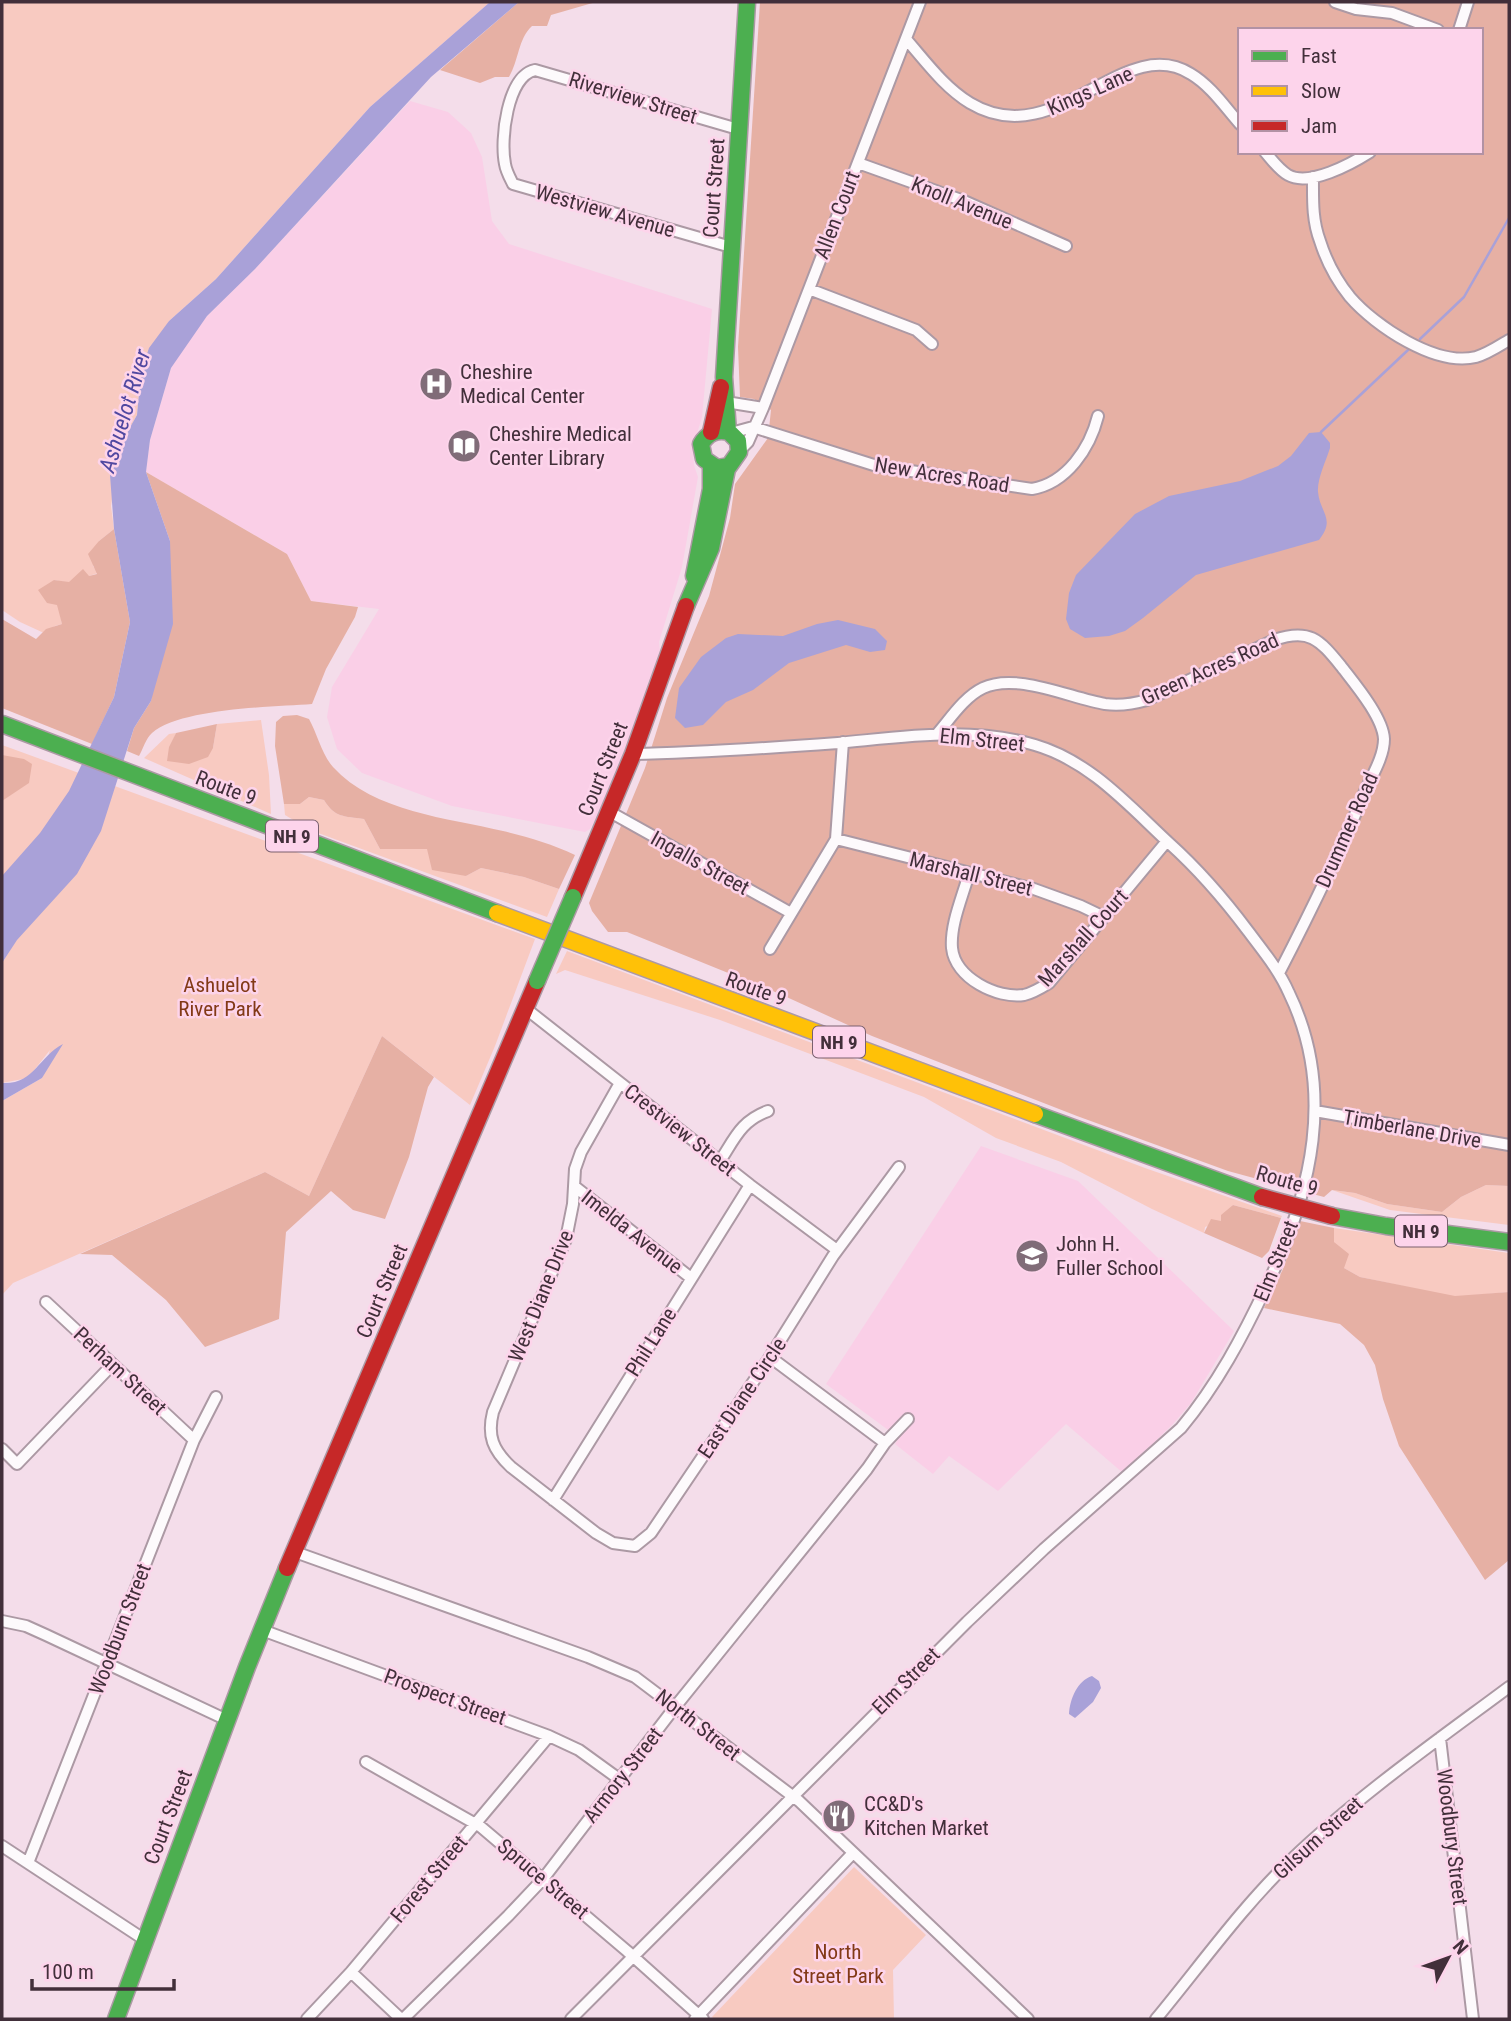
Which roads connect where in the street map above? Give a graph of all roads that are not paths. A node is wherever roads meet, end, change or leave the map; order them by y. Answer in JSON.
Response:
{"nodes":[{"id":1,"x":747,"y":2,"type":"edge"},
{"id":2,"x":920,"y":2,"type":"edge"},
{"id":3,"x":1335,"y":2,"type":"edge"},
{"id":4,"x":1468,"y":2,"type":"edge"},
{"id":5,"x":1433,"y":28,"type":"edge"},
{"id":6,"x":1460,"y":28,"type":"edge"},
{"id":7,"x":906,"y":39,"type":"junction"},
{"id":8,"x":527,"y":72,"type":"joint"},
{"id":9,"x":1238,"y":122,"type":"edge"},
{"id":10,"x":738,"y":129,"type":"junction"},
{"id":11,"x":1267,"y":154,"type":"edge"},
{"id":12,"x":1366,"y":154,"type":"edge"},
{"id":13,"x":858,"y":163,"type":"junction"},
{"id":14,"x":1313,"y":177,"type":"junction"},
{"id":15,"x":1066,"y":246,"type":"dead end"},
{"id":16,"x":731,"y":247,"type":"junction"},
{"id":17,"x":808,"y":289,"type":"junction"},
{"id":18,"x":1509,"y":340,"type":"edge"},
{"id":19,"x":932,"y":344,"type":"dead end"},
{"id":20,"x":724,"y":377,"type":"junction"},
{"id":21,"x":726,"y":402,"type":"junction"},
{"id":22,"x":763,"y":408,"type":"junction"},
{"id":23,"x":1098,"y":416,"type":"dead end"},
{"id":24,"x":753,"y":427,"type":"junction"},
{"id":25,"x":710,"y":432,"type":"junction"},
{"id":26,"x":730,"y":433,"type":"junction"},
{"id":27,"x":739,"y":451,"type":"junction"},
{"id":28,"x":711,"y":466,"type":"junction"},
{"id":29,"x":729,"y":466,"type":"junction"},
{"id":30,"x":695,"y":582,"type":"junction"},
{"id":31,"x":1356,"y":686,"type":"joint"},
{"id":32,"x":2,"y":724,"type":"edge"},
{"id":33,"x":2,"y":732,"type":"edge"},
{"id":34,"x":937,"y":734,"type":"junction"},
{"id":35,"x":843,"y":742,"type":"junction"},
{"id":36,"x":51,"y":744,"type":"junction"},
{"id":37,"x":633,"y":754,"type":"junction"},
{"id":38,"x":610,"y":812,"type":"junction"},
{"id":39,"x":836,"y":839,"type":"junction"},
{"id":40,"x":1167,"y":841,"type":"junction"},
{"id":41,"x":969,"y":873,"type":"junction"},
{"id":42,"x":791,"y":913,"type":"junction"},
{"id":43,"x":1104,"y":917,"type":"junction"},
{"id":44,"x":771,"y":949,"type":"dead end"},
{"id":45,"x":1279,"y":973,"type":"junction"},
{"id":46,"x":525,"y":1008,"type":"junction"},
{"id":47,"x":620,"y":1083,"type":"junction"},
{"id":48,"x":768,"y":1111,"type":"dead end"},
{"id":49,"x":1315,"y":1111,"type":"junction"},
{"id":50,"x":1509,"y":1145,"type":"edge"},
{"id":51,"x":720,"y":1161,"type":"junction"},
{"id":52,"x":899,"y":1167,"type":"dead end"},
{"id":53,"x":750,"y":1185,"type":"junction"},
{"id":54,"x":574,"y":1186,"type":"junction"},
{"id":55,"x":1509,"y":1242,"type":"edge"},
{"id":56,"x":837,"y":1250,"type":"junction"},
{"id":57,"x":691,"y":1278,"type":"junction"},
{"id":58,"x":46,"y":1302,"type":"dead end"},
{"id":59,"x":770,"y":1357,"type":"junction"},
{"id":60,"x":111,"y":1365,"type":"junction"},
{"id":61,"x":216,"y":1397,"type":"dead end"},
{"id":62,"x":908,"y":1419,"type":"dead end"},
{"id":63,"x":194,"y":1440,"type":"junction"},
{"id":64,"x":885,"y":1443,"type":"junction"},
{"id":65,"x":2,"y":1449,"type":"edge"},
{"id":66,"x":553,"y":1500,"type":"junction"},
{"id":67,"x":295,"y":1552,"type":"junction"},
{"id":68,"x":2,"y":1621,"type":"edge"},
{"id":69,"x":262,"y":1630,"type":"junction"},
{"id":70,"x":108,"y":1664,"type":"junction"},
{"id":71,"x":1509,"y":1687,"type":"edge"},
{"id":72,"x":675,"y":1707,"type":"junction"},
{"id":73,"x":227,"y":1720,"type":"junction"},
{"id":74,"x":549,"y":1736,"type":"junction"},
{"id":75,"x":1440,"y":1738,"type":"junction"},
{"id":76,"x":366,"y":1762,"type":"dead end"},
{"id":77,"x":619,"y":1779,"type":"junction"},
{"id":78,"x":791,"y":1797,"type":"junction"},
{"id":79,"x":476,"y":1824,"type":"junction"},
{"id":80,"x":2,"y":1846,"type":"edge"},
{"id":81,"x":853,"y":1853,"type":"junction"},
{"id":82,"x":29,"y":1863,"type":"junction"},
{"id":83,"x":543,"y":1879,"type":"junction"},
{"id":84,"x":145,"y":1940,"type":"junction"},
{"id":85,"x":633,"y":1956,"type":"junction"},
{"id":86,"x":351,"y":1972,"type":"junction"},
{"id":87,"x":699,"y":2018,"type":"edge"},
{"id":88,"x":116,"y":2019,"type":"edge"},
{"id":89,"x":307,"y":2019,"type":"edge"},
{"id":90,"x":402,"y":2019,"type":"edge"},
{"id":91,"x":570,"y":2019,"type":"edge"},
{"id":92,"x":1028,"y":2019,"type":"edge"},
{"id":93,"x":1156,"y":2019,"type":"edge"},
{"id":94,"x":1473,"y":2019,"type":"edge"}],
"edges":[{"from":1,"to":10,"type":"main road","name":"Court Street"},
{"from":2,"to":7,"type":"street","name":"Allen Court"},
{"from":3,"to":5,"type":"street"},
{"from":4,"to":6,"type":"street"},
{"from":7,"to":9,"type":"street","name":"Kings Lane"},
{"from":7,"to":13,"type":"street","name":"Allen Court"},
{"from":8,"to":10,"type":"street","name":"Riverview Street"},
{"from":8,"to":16,"type":"street","name":"Westview Avenue"},
{"from":10,"to":16,"type":"main road","name":"Court Street"},
{"from":11,"to":14,"type":"street"},
{"from":12,"to":14,"type":"street"},
{"from":13,"to":15,"type":"street","name":"Knoll Avenue"},
{"from":13,"to":17,"type":"street","name":"Allen Court"},
{"from":14,"to":18,"type":"street"},
{"from":16,"to":20,"type":"main road","name":"Court Street"},
{"from":17,"to":19,"type":"street"},
{"from":17,"to":22,"type":"street","name":"Allen Court"},
{"from":20,"to":21,"type":"main road","name":"Court Street"},
{"from":20,"to":25,"type":"main road","name":"Court Street"},
{"from":21,"to":22,"type":"street"},
{"from":21,"to":26,"type":"main road","name":"Court Street"},
{"from":22,"to":24,"type":"street","name":"Allen Court"},
{"from":23,"to":24,"type":"street","name":"New Acres Road"},
{"from":24,"to":26,"type":"street"},
{"from":24,"to":27,"type":"street","name":"Allen Court"},
{"from":25,"to":26,"type":"main road"},
{"from":25,"to":28,"type":"main road","name":"Court Street"},
{"from":26,"to":27,"type":"main road","name":"Court Street"},
{"from":27,"to":29,"type":"main road","name":"Court Street"},
{"from":28,"to":29,"type":"main road"},
{"from":28,"to":30,"type":"main road","name":"Court Street"},
{"from":29,"to":30,"type":"main road","name":"Court Street"},
{"from":30,"to":37,"type":"main road","name":"Court Street"},
{"from":31,"to":34,"type":"street","name":"Green Acres Road"},
{"from":31,"to":45,"type":"street","name":"Drummer Road"},
{"from":32,"to":36,"type":"main road","name":"Route 9","number":"NH 9"},
{"from":33,"to":36,"type":"main road","number":"NH 9"},
{"from":34,"to":35,"type":"street","name":"Elm Street"},
{"from":34,"to":40,"type":"street","name":"Elm Street"},
{"from":35,"to":37,"type":"street","name":"Elm Street"},
{"from":35,"to":39,"type":"street"},
{"from":36,"to":55,"type":"main road","name":"Route 9","number":"NH 9","bridge":true},
{"from":37,"to":38,"type":"main road","name":"Court Street"},
{"from":38,"to":42,"type":"street","name":"Ingalls Street"},
{"from":38,"to":46,"type":"main road","name":"Court Street","bridge":true},
{"from":39,"to":41,"type":"street","name":"Marshall Street"},
{"from":39,"to":42,"type":"street"},
{"from":40,"to":43,"type":"street","name":"Marshall Court"},
{"from":40,"to":45,"type":"street","name":"Elm Street"},
{"from":41,"to":43,"type":"street","name":"Marshall Street"},
{"from":41,"to":43,"type":"street","name":"Marshall Court"},
{"from":42,"to":44,"type":"street"},
{"from":45,"to":49,"type":"street","name":"Elm Street"},
{"from":46,"to":47,"type":"street","name":"Crestview Street"},
{"from":46,"to":67,"type":"main road","name":"Court Street"},
{"from":47,"to":51,"type":"street","name":"Crestview Street"},
{"from":47,"to":54,"type":"street","name":"West Diane Drive"},
{"from":48,"to":51,"type":"street"},
{"from":49,"to":50,"type":"street","name":"Timberlane Drive"},
{"from":49,"to":78,"type":"street","name":"Elm Street"},
{"from":51,"to":53,"type":"street","name":"Crestview Street"},
{"from":52,"to":56,"type":"street","name":"East Diane Circle"},
{"from":53,"to":56,"type":"street","name":"Crestview Street"},
{"from":53,"to":57,"type":"street","name":"Phil Lane"},
{"from":54,"to":57,"type":"street","name":"Imelda Avenue"},
{"from":54,"to":66,"type":"street","name":"West Diane Drive"},
{"from":56,"to":59,"type":"street","name":"East Diane Circle"},
{"from":57,"to":66,"type":"street","name":"Phil Lane"},
{"from":58,"to":60,"type":"street","name":"Perham Street"},
{"from":59,"to":64,"type":"street"},
{"from":59,"to":66,"type":"street","name":"East Diane Circle"},
{"from":60,"to":63,"type":"street","name":"Perham Street"},
{"from":60,"to":65,"type":"street"},
{"from":61,"to":63,"type":"street","name":"Woodburn Street"},
{"from":62,"to":64,"type":"street","name":"Armory Street"},
{"from":63,"to":70,"type":"street","name":"Woodburn Street"},
{"from":64,"to":72,"type":"street","name":"Armory Street"},
{"from":67,"to":69,"type":"main road","name":"Court Street"},
{"from":67,"to":72,"type":"street","name":"North Street"},
{"from":68,"to":70,"type":"street"},
{"from":69,"to":73,"type":"main road","name":"Court Street"},
{"from":69,"to":74,"type":"street","name":"Prospect Street"},
{"from":70,"to":73,"type":"street"},
{"from":70,"to":82,"type":"street","name":"Woodburn Street"},
{"from":71,"to":75,"type":"street","name":"Gilsum Street"},
{"from":72,"to":77,"type":"street","name":"Armory Street"},
{"from":72,"to":78,"type":"street","name":"North Street"},
{"from":73,"to":84,"type":"main road","name":"Court Street"},
{"from":74,"to":77,"type":"street","name":"Prospect Street"},
{"from":74,"to":79,"type":"street","name":"Forest Street"},
{"from":75,"to":93,"type":"street","name":"Gilsum Street"},
{"from":75,"to":94,"type":"street","name":"Woodbury Street"},
{"from":76,"to":79,"type":"street","name":"Spruce Street"},
{"from":77,"to":83,"type":"street","name":"Armory Street"},
{"from":78,"to":81,"type":"street","name":"North Street"},
{"from":78,"to":85,"type":"street","name":"Elm Street"},
{"from":79,"to":83,"type":"street","name":"Spruce Street"},
{"from":79,"to":86,"type":"street","name":"Forest Street"},
{"from":80,"to":82,"type":"street"},
{"from":81,"to":87,"type":"street"},
{"from":81,"to":92,"type":"street","name":"North Street"},
{"from":82,"to":84,"type":"street"},
{"from":83,"to":85,"type":"street","name":"Spruce Street"},
{"from":83,"to":90,"type":"street","name":"Armory Street"},
{"from":84,"to":88,"type":"main road","name":"Court Street"},
{"from":85,"to":87,"type":"street","name":"Spruce Street"},
{"from":85,"to":91,"type":"street","name":"Elm Street"},
{"from":86,"to":89,"type":"street","name":"Forest Street"},
{"from":86,"to":90,"type":"street"}]}
